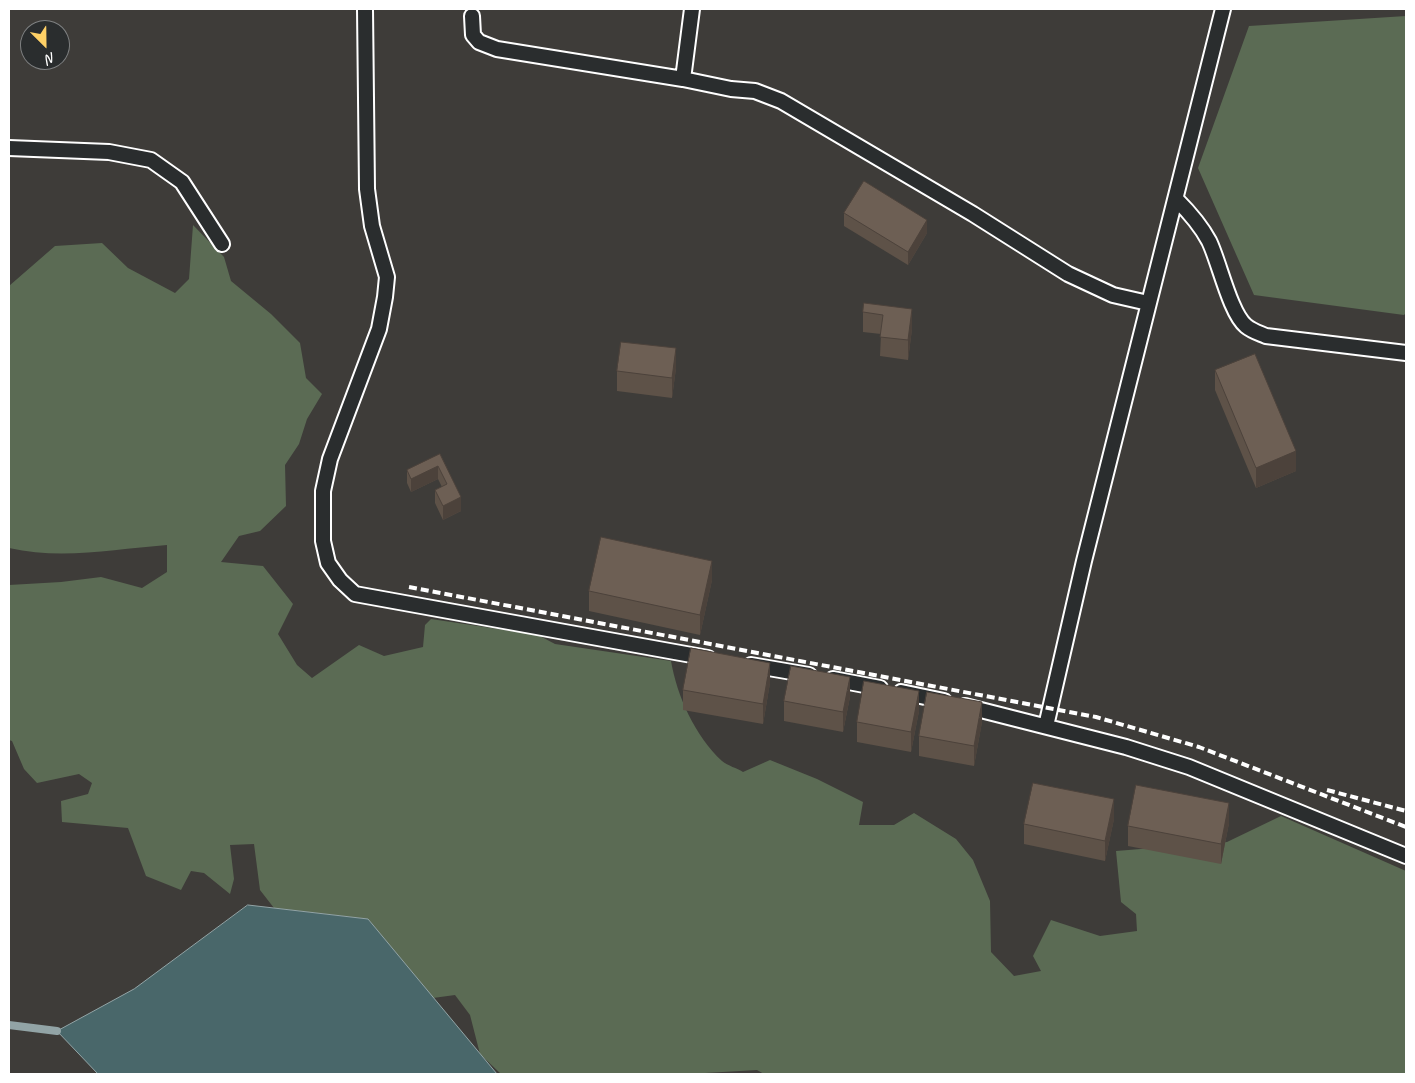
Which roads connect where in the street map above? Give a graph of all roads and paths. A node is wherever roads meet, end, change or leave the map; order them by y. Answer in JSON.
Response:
{"nodes":[{"id":1,"x":365,"y":9,"type":"edge"},
{"id":2,"x":692,"y":9,"type":"edge"},
{"id":3,"x":1223,"y":9,"type":"edge"},
{"id":4,"x":472,"y":16,"type":"dead end"},
{"id":5,"x":683,"y":79,"type":"junction"},
{"id":6,"x":9,"y":148,"type":"edge"},
{"id":7,"x":1176,"y":199,"type":"junction"},
{"id":8,"x":222,"y":244,"type":"dead end"},
{"id":9,"x":1148,"y":303,"type":"junction"},
{"id":10,"x":1406,"y":354,"type":"edge"},
{"id":11,"x":717,"y":660,"type":"edge"},
{"id":12,"x":736,"y":663,"type":"edge"},
{"id":13,"x":1046,"y":726,"type":"junction"},
{"id":14,"x":1406,"y":856,"type":"edge"}],
"edges":[{"from":1,"to":11,"type":"lane"},
{"from":2,"to":5,"type":"lane"},
{"from":3,"to":7,"type":"lane"},
{"from":4,"to":5,"type":"lane"},
{"from":5,"to":9,"type":"lane"},
{"from":6,"to":8,"type":"lane"},
{"from":7,"to":9,"type":"lane"},
{"from":7,"to":10,"type":"lane"},
{"from":9,"to":13,"type":"lane"},
{"from":12,"to":13,"type":"lane"},
{"from":13,"to":14,"type":"lane"}]}
